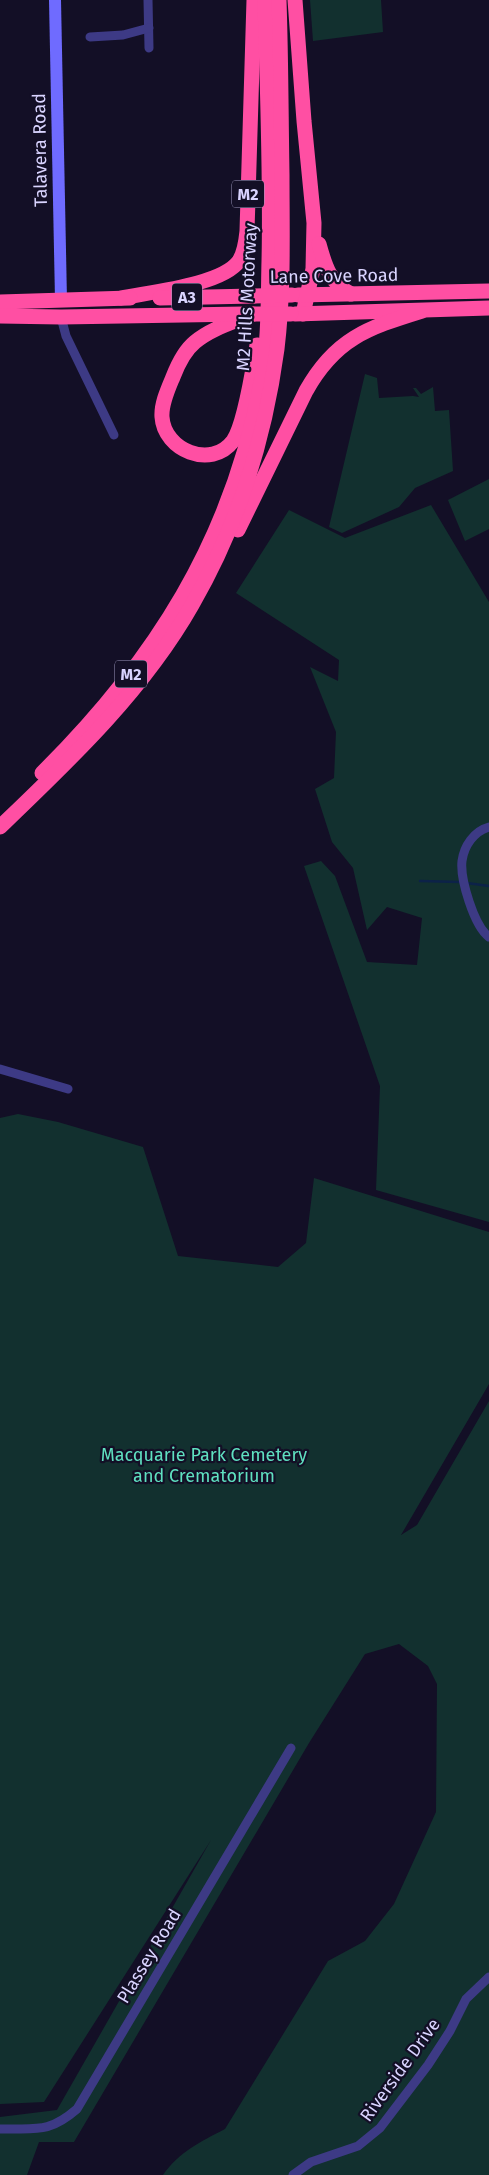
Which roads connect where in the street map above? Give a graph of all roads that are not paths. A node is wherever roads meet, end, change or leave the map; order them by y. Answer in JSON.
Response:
{"nodes":[{"id":1,"x":54,"y":0,"type":"edge"},
{"id":2,"x":148,"y":0,"type":"edge"},
{"id":3,"x":254,"y":0,"type":"edge"},
{"id":4,"x":265,"y":0,"type":"edge"},
{"id":5,"x":279,"y":0,"type":"edge"},
{"id":6,"x":295,"y":0,"type":"edge"},
{"id":7,"x":149,"y":28,"type":"junction"},
{"id":8,"x":90,"y":37,"type":"dead end"},
{"id":9,"x":149,"y":48,"type":"dead end"},
{"id":10,"x":314,"y":223,"type":"junction"},
{"id":11,"x":489,"y":291,"type":"edge"},
{"id":12,"x":351,"y":294,"type":"junction"},
{"id":13,"x":261,"y":295,"type":"junction"},
{"id":14,"x":300,"y":295,"type":"junction"},
{"id":15,"x":121,"y":298,"type":"junction"},
{"id":16,"x":60,"y":300,"type":"junction"},
{"id":17,"x":0,"y":302,"type":"edge"},
{"id":18,"x":489,"y":308,"type":"edge"},
{"id":19,"x":422,"y":311,"type":"junction"},
{"id":20,"x":253,"y":314,"type":"junction"},
{"id":21,"x":297,"y":314,"type":"junction"},
{"id":22,"x":0,"y":316,"type":"edge"},
{"id":23,"x":61,"y":317,"type":"junction"},
{"id":24,"x":114,"y":435,"type":"dead end"},
{"id":25,"x":191,"y":606,"type":"junction"},
{"id":26,"x":0,"y":813,"type":"edge"},
{"id":27,"x":0,"y":827,"type":"edge"},
{"id":28,"x":489,"y":827,"type":"edge"},
{"id":29,"x":489,"y":937,"type":"edge"},
{"id":30,"x":0,"y":1069,"type":"edge"},
{"id":31,"x":68,"y":1089,"type":"dead end"},
{"id":32,"x":291,"y":1748,"type":"dead end"},
{"id":33,"x":489,"y":1977,"type":"edge"},
{"id":34,"x":0,"y":2129,"type":"edge"},
{"id":35,"x":293,"y":2175,"type":"edge"}],
"edges":[{"from":1,"to":16,"type":"main road","name":"Talavera Road"},
{"from":2,"to":7,"type":"street"},
{"from":3,"to":15,"type":"highway","number":"M2"},
{"from":4,"to":13,"type":"highway","name":"M2 Hills Motorway","number":"M2"},
{"from":5,"to":25,"type":"highway","name":"M2 Hills Motorway","number":"M2"},
{"from":6,"to":10,"type":"highway"},
{"from":7,"to":8,"type":"street"},
{"from":7,"to":9,"type":"street"},
{"from":10,"to":12,"type":"highway"},
{"from":10,"to":14,"type":"highway"},
{"from":11,"to":12,"type":"highway","name":"Lane Cove Road","number":"A3"},
{"from":12,"to":14,"type":"highway","name":"Lane Cove Road","number":"A3"},
{"from":13,"to":14,"type":"highway","name":"Lane Cove Road","number":"A3","bridge":true},
{"from":13,"to":15,"type":"highway","name":"Lane Cove Road","number":"A3"},
{"from":13,"to":20,"type":"highway","number":"M2"},
{"from":13,"to":26,"type":"highway","name":"M2 Hills Motorway","number":"M2"},
{"from":14,"to":21,"type":"highway"},
{"from":15,"to":16,"type":"highway","name":"Lane Cove Road","number":"A3"},
{"from":16,"to":17,"type":"highway","name":"Lane Cove Road","number":"A3"},
{"from":16,"to":23,"type":"highway"},
{"from":18,"to":19,"type":"highway","name":"Lane Cove Road","number":"A3"},
{"from":19,"to":21,"type":"highway","name":"Lane Cove Road","number":"A3"},
{"from":19,"to":25,"type":"highway","number":"M2"},
{"from":20,"to":21,"type":"highway","name":"Lane Cove Road","number":"A3","bridge":true},
{"from":20,"to":23,"type":"highway","name":"Lane Cove Road","number":"A3"},
{"from":22,"to":23,"type":"highway","name":"Lane Cove Road","number":"A3"},
{"from":23,"to":24,"type":"street"},
{"from":25,"to":27,"type":"highway","name":"M2 Hills Motorway","number":"M2"},
{"from":28,"to":29,"type":"street"},
{"from":30,"to":31,"type":"street"},
{"from":32,"to":34,"type":"street","name":"Plassey Road"},
{"from":33,"to":35,"type":"street","name":"Riverside Drive"}]}
